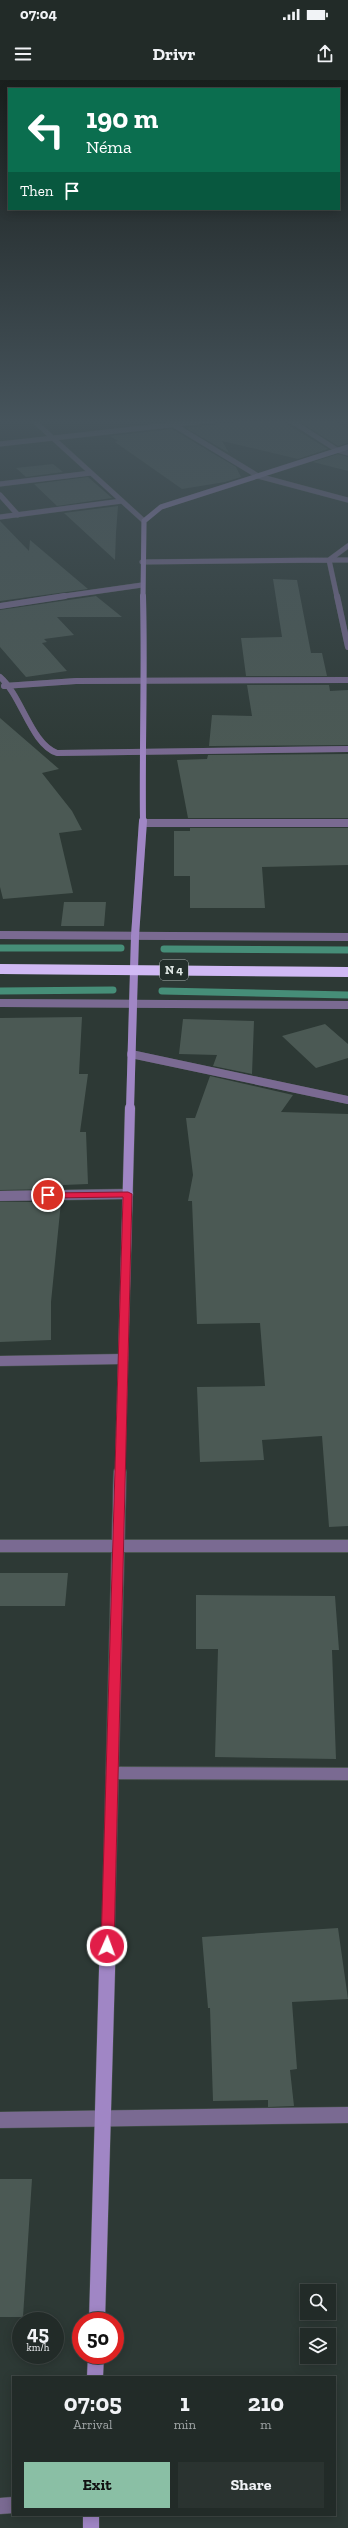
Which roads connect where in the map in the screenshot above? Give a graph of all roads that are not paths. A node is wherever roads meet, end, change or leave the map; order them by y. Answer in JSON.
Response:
{"nodes":[{"id":1,"x":143,"y":534,"type":"edge"},
{"id":2,"x":348,"y":546,"type":"edge"},
{"id":3,"x":328,"y":560,"type":"junction"},
{"id":4,"x":348,"y":560,"type":"edge"},
{"id":5,"x":142,"y":562,"type":"junction"},
{"id":6,"x":142,"y":586,"type":"junction"},
{"id":7,"x":0,"y":606,"type":"edge"},
{"id":8,"x":348,"y":647,"type":"edge"},
{"id":9,"x":0,"y":677,"type":"edge"},
{"id":10,"x":348,"y":680,"type":"edge"},
{"id":11,"x":145,"y":682,"type":"junction"},
{"id":12,"x":9,"y":685,"type":"junction"},
{"id":13,"x":0,"y":686,"type":"edge"},
{"id":14,"x":348,"y":749,"type":"edge"},
{"id":15,"x":142,"y":753,"type":"junction"},
{"id":16,"x":143,"y":823,"type":"junction"},
{"id":17,"x":348,"y":823,"type":"edge"},
{"id":18,"x":0,"y":935,"type":"edge"},
{"id":19,"x":135,"y":936,"type":"junction"},
{"id":20,"x":348,"y":938,"type":"edge"},
{"id":21,"x":134,"y":969,"type":"junction"},
{"id":22,"x":0,"y":970,"type":"edge"},
{"id":23,"x":348,"y":972,"type":"edge"},
{"id":24,"x":0,"y":1003,"type":"edge"},
{"id":25,"x":133,"y":1004,"type":"junction"},
{"id":26,"x":348,"y":1005,"type":"edge"},
{"id":27,"x":132,"y":1054,"type":"junction"},
{"id":28,"x":348,"y":1100,"type":"edge"},
{"id":29,"x":128,"y":1194,"type":"junction"},
{"id":30,"x":0,"y":1196,"type":"edge"},
{"id":31,"x":123,"y":1359,"type":"junction"},
{"id":32,"x":0,"y":1361,"type":"edge"},
{"id":33,"x":0,"y":1546,"type":"edge"},
{"id":34,"x":348,"y":1546,"type":"edge"},
{"id":35,"x":118,"y":1547,"type":"junction"},
{"id":36,"x":112,"y":1773,"type":"junction"},
{"id":37,"x":348,"y":1774,"type":"edge"},
{"id":38,"x":348,"y":2115,"type":"edge"},
{"id":39,"x":102,"y":2119,"type":"junction"},
{"id":40,"x":0,"y":2120,"type":"edge"},
{"id":41,"x":97,"y":2312,"type":"edge"},
{"id":42,"x":96,"y":2364,"type":"edge"},
{"id":43,"x":95,"y":2376,"type":"edge"},
{"id":44,"x":12,"y":2505,"type":"edge"},
{"id":45,"x":0,"y":2506,"type":"edge"},
{"id":46,"x":91,"y":2516,"type":"edge"},
{"id":47,"x":91,"y":2528,"type":"edge"}],
"edges":[{"from":1,"to":5,"type":"main road"},
{"from":2,"to":3,"type":"street"},
{"from":3,"to":4,"type":"street"},
{"from":3,"to":5,"type":"street"},
{"from":3,"to":8,"type":"street"},
{"from":5,"to":6,"type":"main road"},
{"from":6,"to":7,"type":"street"},
{"from":6,"to":11,"type":"main road"},
{"from":9,"to":12,"type":"street"},
{"from":10,"to":11,"type":"street"},
{"from":11,"to":12,"type":"street"},
{"from":11,"to":15,"type":"main road"},
{"from":12,"to":13,"type":"street"},
{"from":12,"to":15,"type":"street"},
{"from":14,"to":15,"type":"street"},
{"from":15,"to":16,"type":"main road"},
{"from":16,"to":17,"type":"street"},
{"from":16,"to":19,"type":"main road"},
{"from":18,"to":19,"type":"street"},
{"from":19,"to":20,"type":"street"},
{"from":19,"to":21,"type":"main road"},
{"from":21,"to":22,"type":"highway","number":"N 4"},
{"from":21,"to":23,"type":"highway","number":"N 4"},
{"from":21,"to":25,"type":"main road"},
{"from":24,"to":25,"type":"street"},
{"from":25,"to":26,"type":"street"},
{"from":25,"to":27,"type":"main road"},
{"from":27,"to":28,"type":"street"},
{"from":27,"to":29,"type":"main road"},
{"from":29,"to":30,"type":"street"},
{"from":29,"to":31,"type":"main road"},
{"from":31,"to":32,"type":"street"},
{"from":31,"to":35,"type":"main road"},
{"from":33,"to":35,"type":"street"},
{"from":34,"to":35,"type":"street"},
{"from":35,"to":36,"type":"main road"},
{"from":36,"to":37,"type":"street"},
{"from":36,"to":39,"type":"main road"},
{"from":38,"to":39,"type":"street"},
{"from":39,"to":40,"type":"street"},
{"from":39,"to":41,"type":"main road"},
{"from":42,"to":43,"type":"main road"},
{"from":44,"to":45,"type":"street"},
{"from":46,"to":47,"type":"main road"}]}
